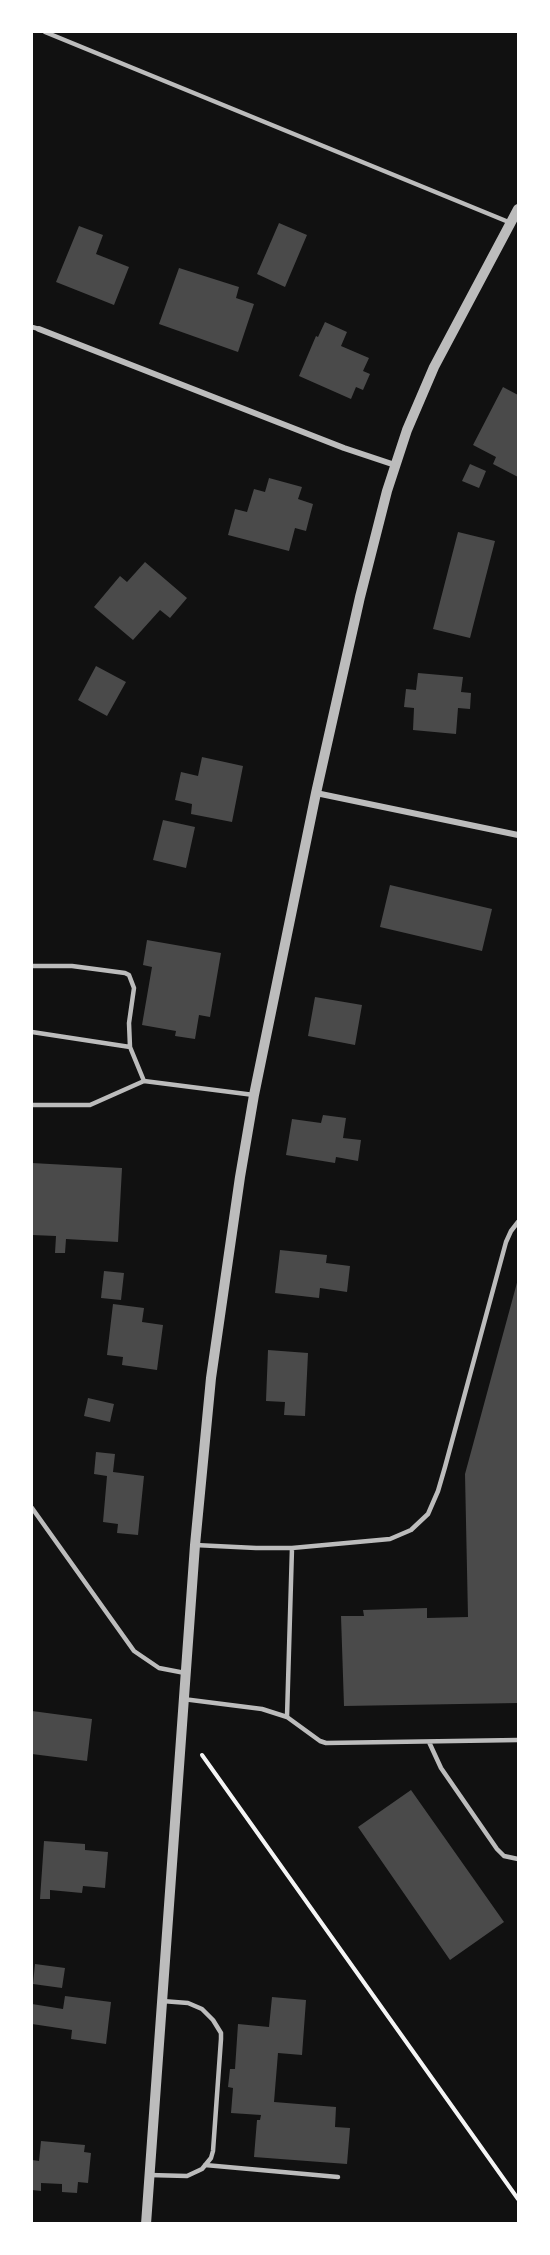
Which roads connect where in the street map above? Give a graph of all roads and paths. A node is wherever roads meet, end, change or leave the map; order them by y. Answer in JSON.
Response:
{"nodes":[{"id":1,"x":45,"y":32,"type":"edge"},
{"id":2,"x":519,"y":209,"type":"edge"},
{"id":3,"x":511,"y":223,"type":"junction"},
{"id":4,"x":35,"y":328,"type":"edge"},
{"id":5,"x":395,"y":465,"type":"junction"},
{"id":6,"x":316,"y":793,"type":"junction"},
{"id":7,"x":519,"y":835,"type":"edge"},
{"id":8,"x":32,"y":966,"type":"edge"},
{"id":9,"x":32,"y":1032,"type":"edge"},
{"id":10,"x":130,"y":1047,"type":"junction"},
{"id":11,"x":144,"y":1081,"type":"junction"},
{"id":12,"x":254,"y":1095,"type":"junction"},
{"id":13,"x":32,"y":1105,"type":"edge"},
{"id":14,"x":519,"y":1222,"type":"edge"},
{"id":15,"x":32,"y":1508,"type":"edge"},
{"id":16,"x":195,"y":1545,"type":"junction"},
{"id":17,"x":292,"y":1548,"type":"junction"},
{"id":18,"x":186,"y":1673,"type":"junction"},
{"id":19,"x":183,"y":1699,"type":"junction"},
{"id":20,"x":287,"y":1717,"type":"junction"},
{"id":21,"x":181,"y":1725,"type":"junction"},
{"id":22,"x":519,"y":1740,"type":"edge"},
{"id":23,"x":429,"y":1742,"type":"junction"},
{"id":24,"x":519,"y":1859,"type":"edge"},
{"id":25,"x":162,"y":2001,"type":"junction"},
{"id":26,"x":205,"y":2165,"type":"junction"},
{"id":27,"x":149,"y":2175,"type":"junction"},
{"id":28,"x":338,"y":2177,"type":"dead end"},
{"id":29,"x":519,"y":2199,"type":"edge"},
{"id":30,"x":146,"y":2223,"type":"edge"}],
"edges":[{"from":1,"to":3,"type":"lane"},
{"from":2,"to":3,"type":"street"},
{"from":3,"to":5,"type":"street"},
{"from":4,"to":5,"type":"street"},
{"from":5,"to":6,"type":"street"},
{"from":6,"to":7,"type":"street"},
{"from":6,"to":12,"type":"street"},
{"from":8,"to":10,"type":"lane"},
{"from":9,"to":10,"type":"lane"},
{"from":10,"to":11,"type":"lane"},
{"from":11,"to":12,"type":"lane"},
{"from":11,"to":13,"type":"lane"},
{"from":12,"to":16,"type":"street"},
{"from":14,"to":17,"type":"lane"},
{"from":15,"to":18,"type":"lane"},
{"from":16,"to":17,"type":"lane"},
{"from":16,"to":18,"type":"street"},
{"from":17,"to":20,"type":"lane"},
{"from":18,"to":19,"type":"street"},
{"from":19,"to":20,"type":"lane"},
{"from":19,"to":21,"type":"street"},
{"from":20,"to":23,"type":"lane"},
{"from":21,"to":25,"type":"street"},
{"from":21,"to":29,"type":"path"},
{"from":22,"to":23,"type":"lane"},
{"from":23,"to":24,"type":"lane"},
{"from":25,"to":26,"type":"lane"},
{"from":25,"to":27,"type":"street"},
{"from":26,"to":27,"type":"lane"},
{"from":26,"to":28,"type":"lane"},
{"from":27,"to":30,"type":"street"}]}
